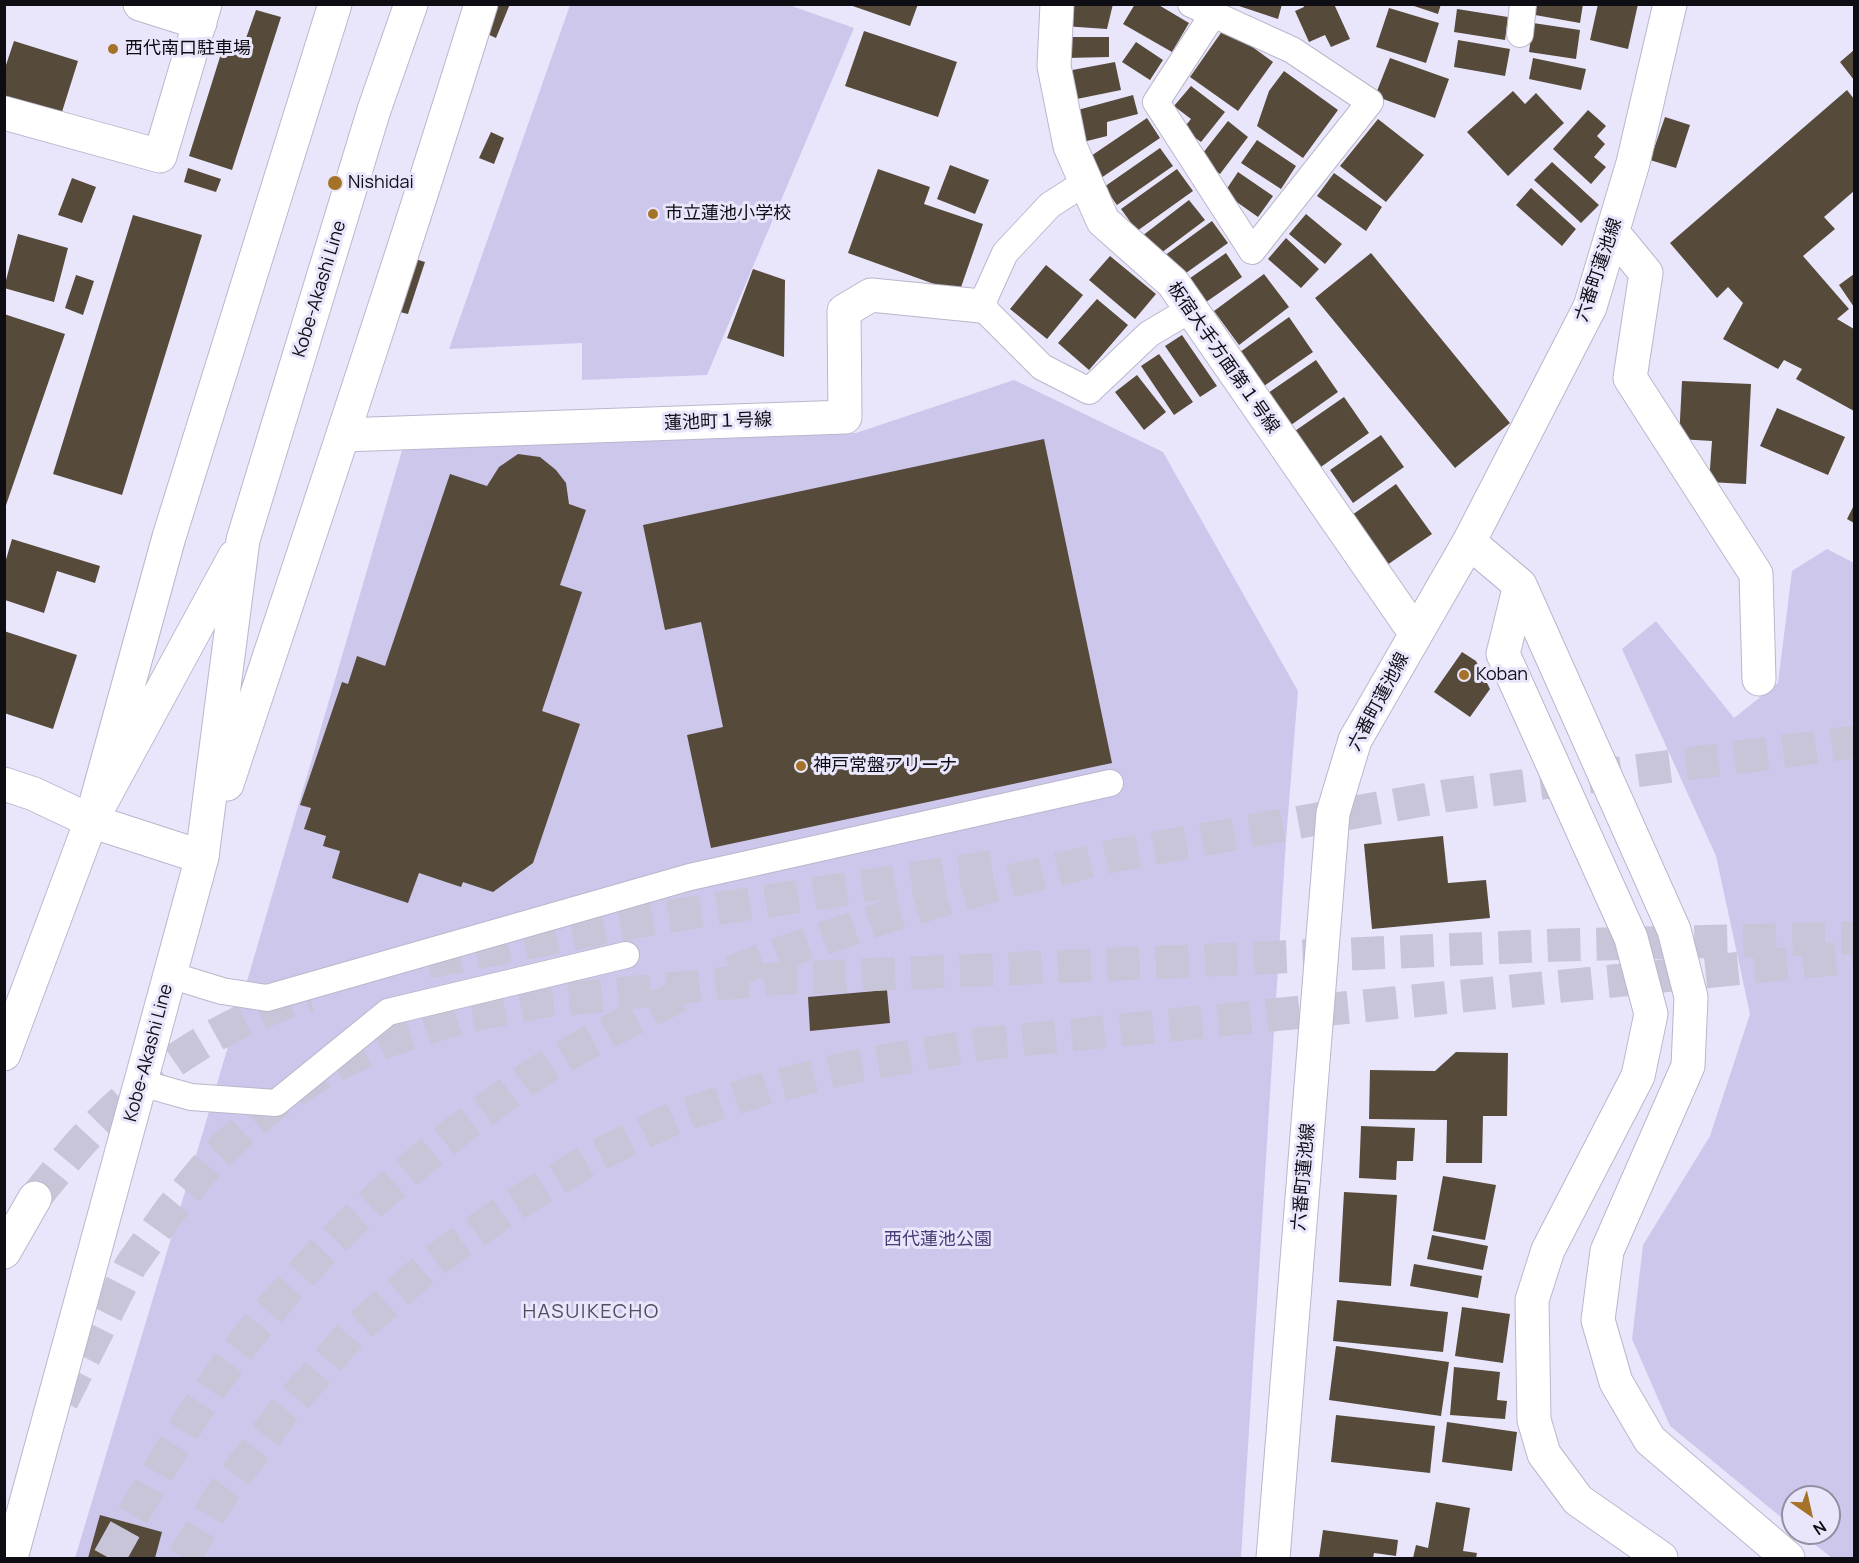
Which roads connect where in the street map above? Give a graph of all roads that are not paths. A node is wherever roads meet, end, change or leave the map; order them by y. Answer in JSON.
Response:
{"nodes":[{"id":1,"x":140,"y":4,"type":"edge"},
{"id":2,"x":335,"y":4,"type":"edge"},
{"id":3,"x":411,"y":4,"type":"edge"},
{"id":4,"x":481,"y":4,"type":"edge"},
{"id":5,"x":1057,"y":4,"type":"edge"},
{"id":6,"x":1523,"y":4,"type":"edge"},
{"id":7,"x":1670,"y":4,"type":"edge"},
{"id":8,"x":1202,"y":9,"type":"edge"},
{"id":9,"x":202,"y":14,"type":"edge"},
{"id":10,"x":1521,"y":34,"type":"dead end"},
{"id":11,"x":4,"y":112,"type":"edge"},
{"id":12,"x":1086,"y":182,"type":"junction"},
{"id":13,"x":1612,"y":233,"type":"junction"},
{"id":14,"x":981,"y":306,"type":"junction"},
{"id":15,"x":1191,"y":309,"type":"junction"},
{"id":16,"x":343,"y":435,"type":"junction"},
{"id":17,"x":243,"y":540,"type":"junction"},
{"id":18,"x":1469,"y":542,"type":"junction"},
{"id":19,"x":1520,"y":585,"type":"junction"},
{"id":20,"x":1416,"y":634,"type":"junction"},
{"id":21,"x":1759,"y":679,"type":"dead end"},
{"id":22,"x":1110,"y":783,"type":"dead end"},
{"id":23,"x":4,"y":784,"type":"edge"},
{"id":24,"x":92,"y":821,"type":"junction"},
{"id":25,"x":202,"y":857,"type":"junction"},
{"id":26,"x":626,"y":955,"type":"dead end"},
{"id":27,"x":170,"y":975,"type":"junction"},
{"id":28,"x":4,"y":1054,"type":"edge"},
{"id":29,"x":141,"y":1083,"type":"junction"},
{"id":30,"x":35,"y":1198,"type":"tunnel mouth"},
{"id":31,"x":4,"y":1252,"type":"edge"},
{"id":32,"x":11,"y":1558,"type":"edge"},
{"id":33,"x":1273,"y":1558,"type":"edge"},
{"id":34,"x":1661,"y":1558,"type":"edge"},
{"id":35,"x":1788,"y":1558,"type":"edge"}],
"edges":[{"from":1,"to":9,"type":"main road"},
{"from":2,"to":24,"type":"main road"},
{"from":3,"to":17,"type":"main road","name":"Kobe-Akashi Line"},
{"from":4,"to":16,"type":"main road"},
{"from":5,"to":12,"type":"main road","name":"板宿大手方面第１号線"},
{"from":6,"to":10,"type":"lane"},
{"from":7,"to":13,"type":"main road","name":"六番町蓮池線"},
{"from":8,"to":8,"type":"lane"},
{"from":9,"to":11,"type":"main road"},
{"from":12,"to":14,"type":"lane"},
{"from":12,"to":15,"type":"main road","name":"板宿大手方面第１号線"},
{"from":13,"to":18,"type":"main road","name":"六番町蓮池線"},
{"from":13,"to":21,"type":"main road"},
{"from":14,"to":15,"type":"lane"},
{"from":14,"to":16,"type":"main road","name":"蓮池町１号線"},
{"from":15,"to":20,"type":"main road","name":"板宿大手方面第１号線"},
{"from":16,"to":25,"type":"main road"},
{"from":17,"to":24,"type":"main road","name":"Kobe-Akashi Line"},
{"from":17,"to":25,"type":"main road","name":"Kobe-Akashi Line"},
{"from":18,"to":19,"type":"main road"},
{"from":18,"to":20,"type":"main road","name":"六番町蓮池線"},
{"from":19,"to":34,"type":"main road"},
{"from":19,"to":35,"type":"main road"},
{"from":20,"to":33,"type":"main road","name":"六番町蓮池線"},
{"from":22,"to":27,"type":"lane"},
{"from":23,"to":24,"type":"main road"},
{"from":24,"to":25,"type":"main road"},
{"from":24,"to":28,"type":"main road","name":"Kobe-Akashi Line"},
{"from":25,"to":27,"type":"main road","name":"Kobe-Akashi Line"},
{"from":26,"to":29,"type":"lane"},
{"from":27,"to":29,"type":"main road","name":"Kobe-Akashi Line"},
{"from":29,"to":32,"type":"main road","name":"Kobe-Akashi Line"},
{"from":30,"to":31,"type":"main road"}]}
